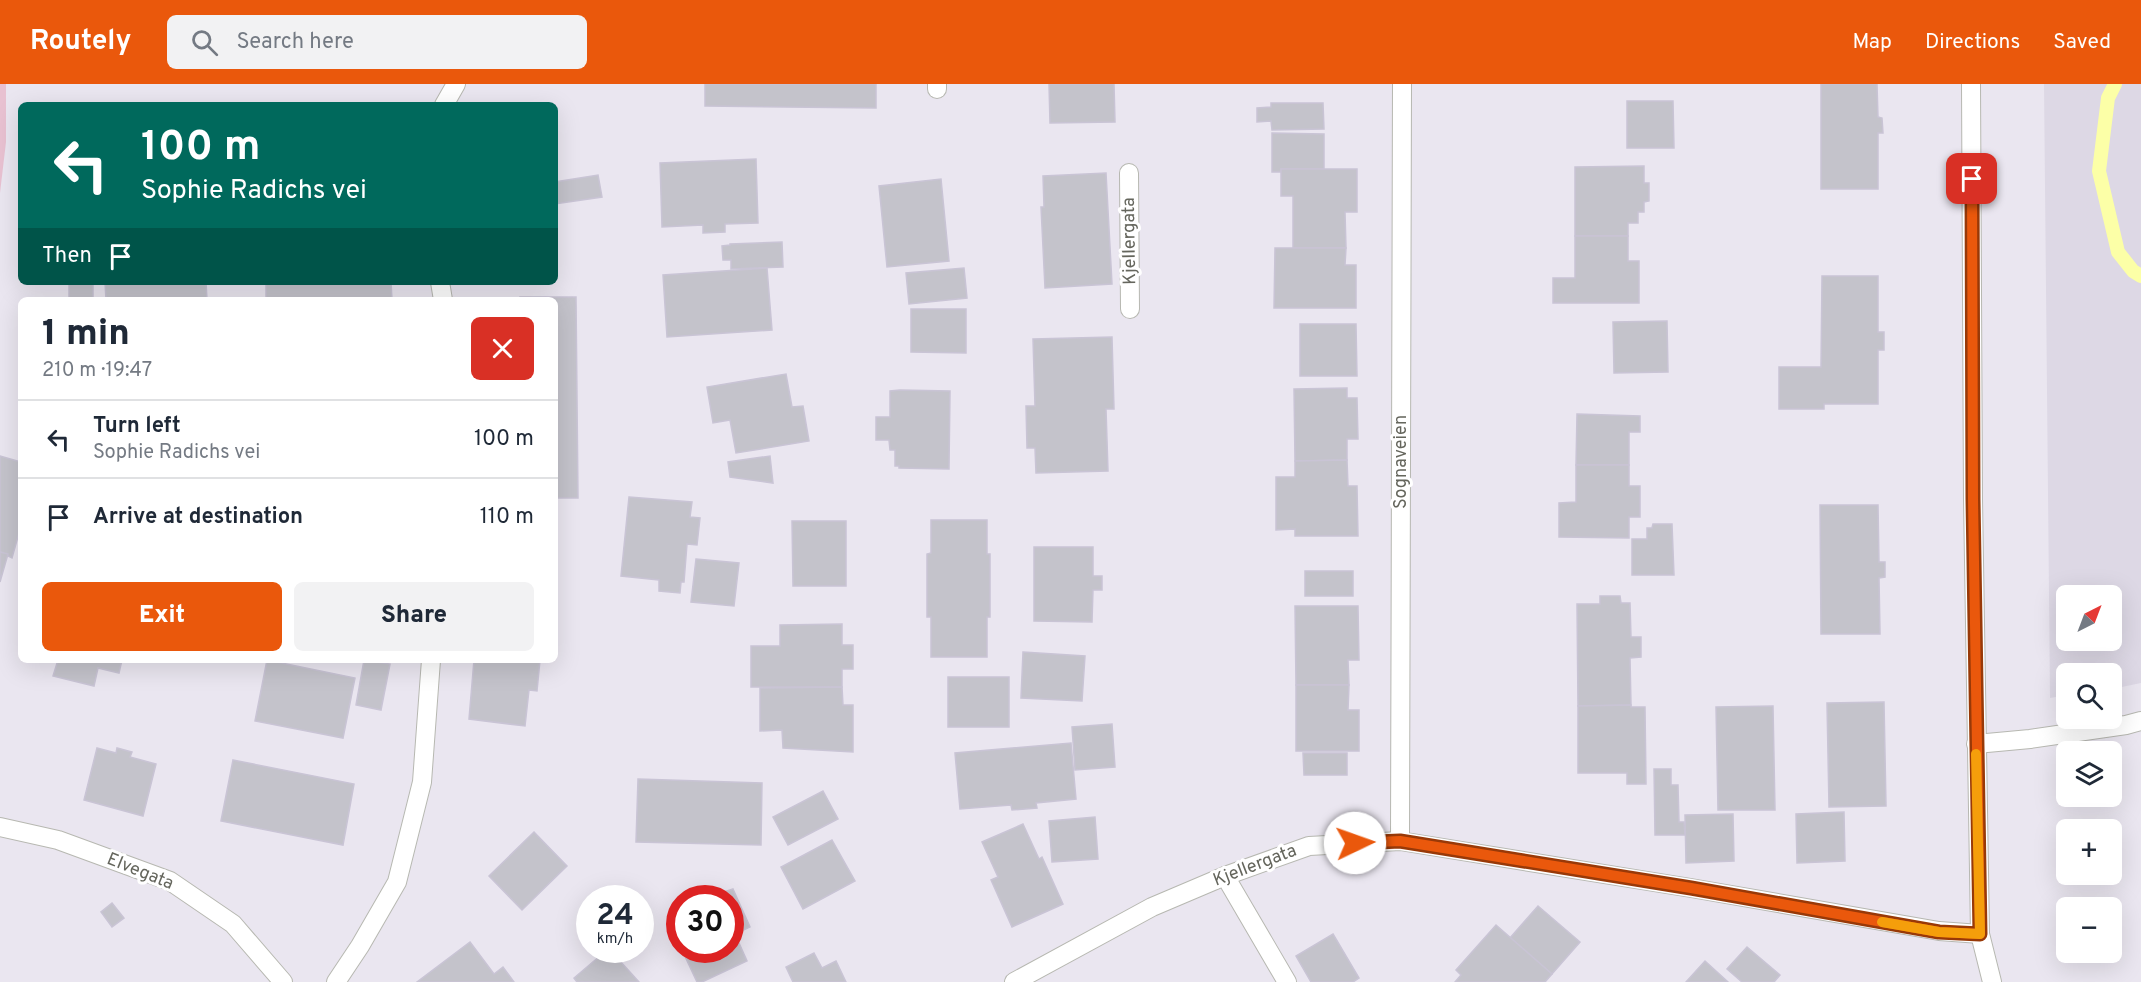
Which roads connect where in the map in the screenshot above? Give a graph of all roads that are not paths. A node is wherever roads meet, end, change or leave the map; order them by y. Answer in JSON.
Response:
{"nodes":[{"id":1,"x":456,"y":84,"type":"edge"},
{"id":2,"x":1402,"y":84,"type":"edge"},
{"id":3,"x":1971,"y":84,"type":"edge"},
{"id":4,"x":446,"y":102,"type":"edge"},
{"id":5,"x":1129,"y":173,"type":"dead end"},
{"id":6,"x":1130,"y":309,"type":"dead end"},
{"id":7,"x":431,"y":663,"type":"edge"},
{"id":8,"x":2141,"y":721,"type":"edge"},
{"id":9,"x":1976,"y":744,"type":"junction"},
{"id":10,"x":0,"y":826,"type":"edge"},
{"id":11,"x":1400,"y":841,"type":"junction"},
{"id":12,"x":1225,"y":876,"type":"junction"},
{"id":13,"x":1980,"y":934,"type":"junction"},
{"id":14,"x":283,"y":982,"type":"edge"},
{"id":15,"x":336,"y":982,"type":"edge"},
{"id":16,"x":1014,"y":982,"type":"edge"},
{"id":17,"x":1287,"y":982,"type":"edge"},
{"id":18,"x":1992,"y":982,"type":"edge"}],
"edges":[{"from":1,"to":4,"type":"street"},
{"from":2,"to":11,"type":"street","name":"Sognaveien"},
{"from":3,"to":9,"type":"street"},
{"from":5,"to":6,"type":"street","name":"Kjellergata"},
{"from":7,"to":15,"type":"street"},
{"from":8,"to":9,"type":"street"},
{"from":9,"to":13,"type":"street"},
{"from":10,"to":14,"type":"street","name":"Elvegata"},
{"from":11,"to":12,"type":"street","name":"Kjellergata"},
{"from":11,"to":13,"type":"street","name":"Kjellergata"},
{"from":12,"to":16,"type":"street","name":"Kjellergata"},
{"from":12,"to":17,"type":"street"},
{"from":13,"to":18,"type":"street"}]}
